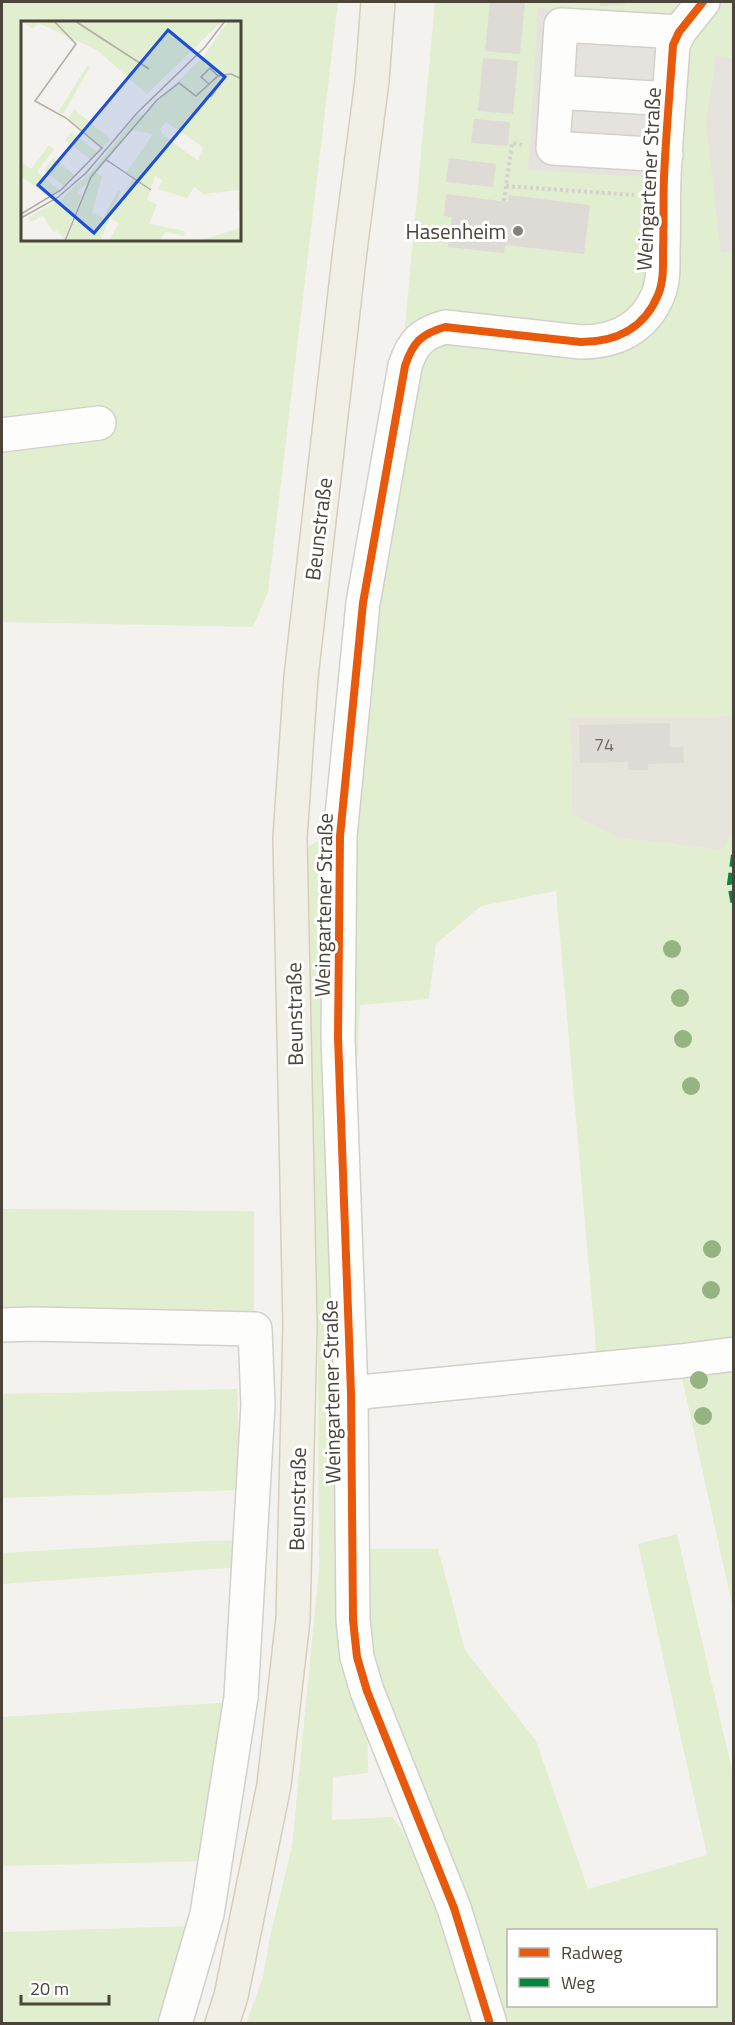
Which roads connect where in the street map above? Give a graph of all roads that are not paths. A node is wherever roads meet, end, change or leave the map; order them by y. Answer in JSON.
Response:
{"nodes":[{"id":1,"x":378,"y":2,"type":"edge"},
{"id":2,"x":703,"y":2,"type":"edge"},
{"id":3,"x":679,"y":32,"type":"junction"},
{"id":4,"x":557,"y":92,"type":"junction"},
{"id":5,"x":669,"y":99,"type":"junction"},
{"id":6,"x":666,"y":154,"type":"junction"},
{"id":7,"x":99,"y":423,"type":"dead end"},
{"id":8,"x":2,"y":435,"type":"edge"},
{"id":9,"x":2,"y":1325,"type":"edge"},
{"id":10,"x":300,"y":1326,"type":"junction"},
{"id":11,"x":255,"y":1329,"type":"junction"},
{"id":12,"x":734,"y":1354,"type":"edge"},
{"id":13,"x":351,"y":1394,"type":"junction"},
{"id":14,"x":175,"y":2024,"type":"edge"},
{"id":15,"x":222,"y":2024,"type":"edge"},
{"id":16,"x":490,"y":2024,"type":"edge"}],
"edges":[{"from":1,"to":10,"type":"main road","name":"Beunstraße"},
{"from":2,"to":3,"type":"street","name":"Weingartener Straße"},
{"from":3,"to":4,"type":"street"},
{"from":3,"to":5,"type":"street","name":"Weingartener Straße"},
{"from":4,"to":5,"type":"street"},
{"from":4,"to":6,"type":"street"},
{"from":5,"to":6,"type":"street","name":"Weingartener Straße"},
{"from":6,"to":13,"type":"street","name":"Weingartener Straße"},
{"from":7,"to":8,"type":"street"},
{"from":9,"to":11,"type":"street"},
{"from":10,"to":11,"type":"street"},
{"from":10,"to":15,"type":"main road","name":"Beunstraße"},
{"from":11,"to":14,"type":"street"},
{"from":12,"to":13,"type":"street"},
{"from":13,"to":16,"type":"street","name":"Weingartener Straße"}]}
